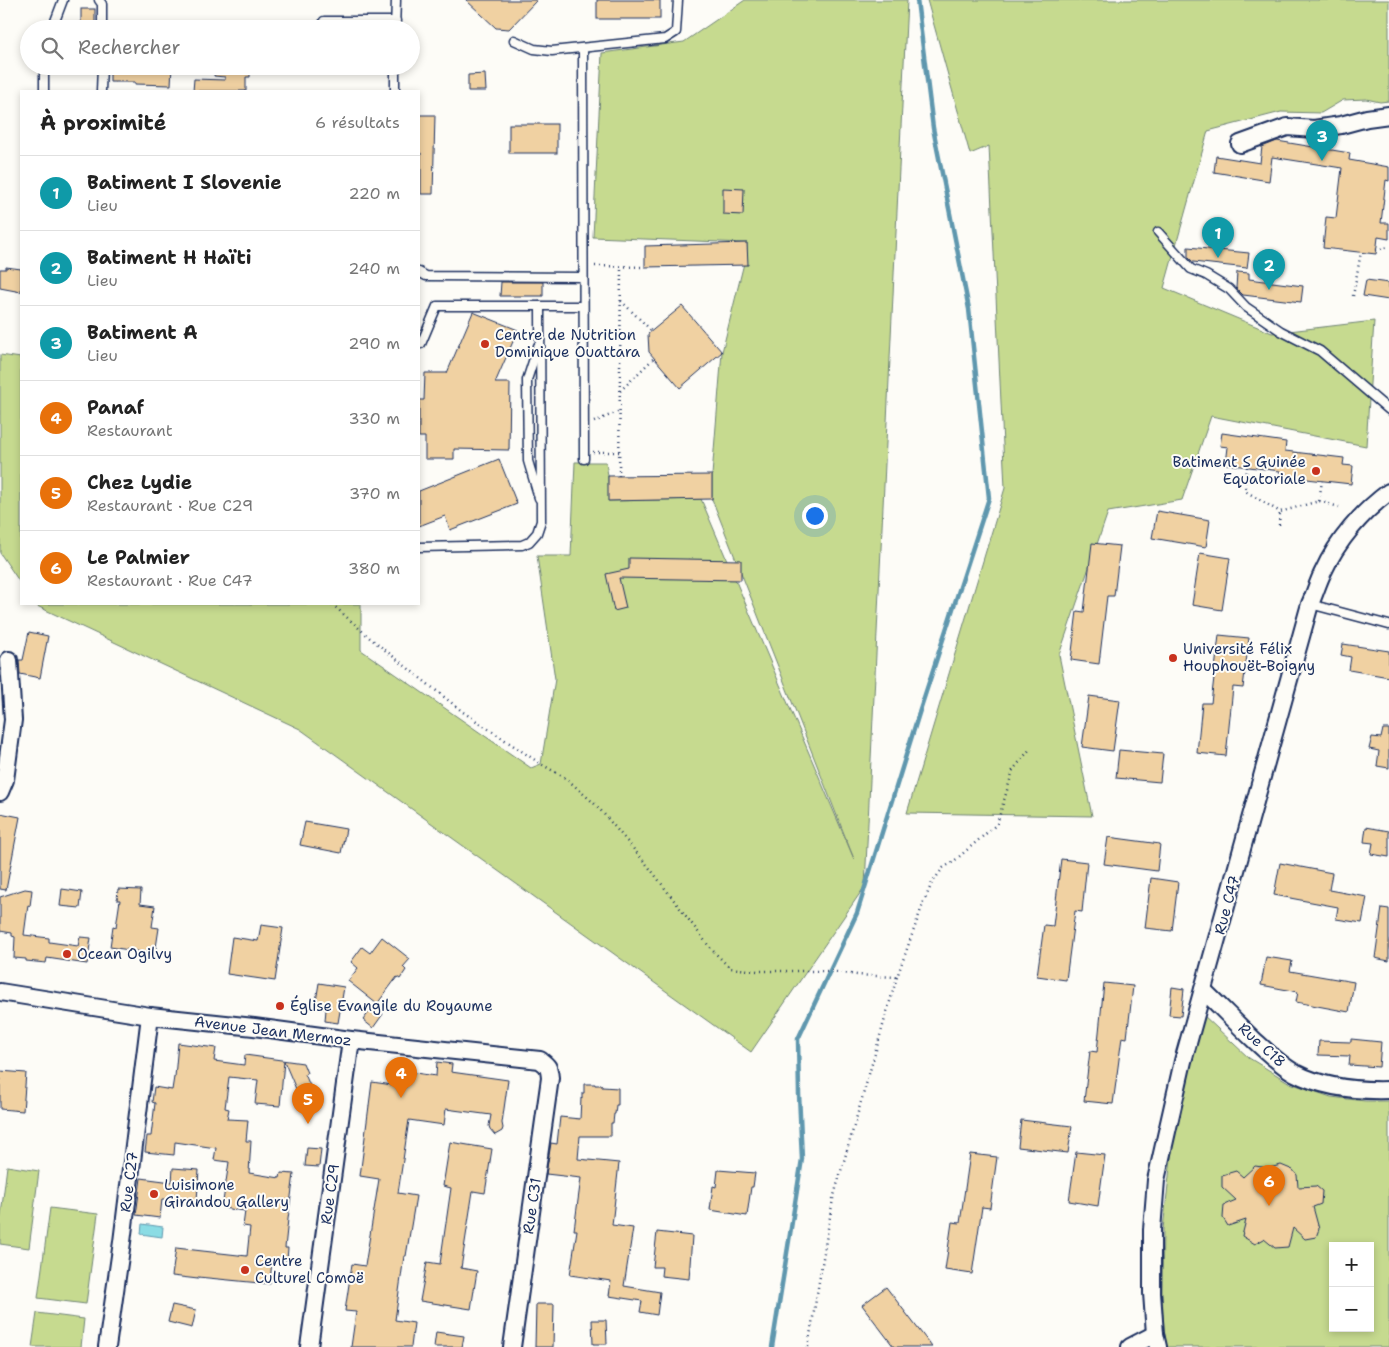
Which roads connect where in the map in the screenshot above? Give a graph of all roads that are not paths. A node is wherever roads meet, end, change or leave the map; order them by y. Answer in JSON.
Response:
{"nodes":[{"id":1,"x":63,"y":0,"type":"edge"},
{"id":2,"x":100,"y":0,"type":"edge"},
{"id":3,"x":396,"y":0,"type":"edge"},
{"id":4,"x":678,"y":0,"type":"edge"},
{"id":5,"x":55,"y":20,"type":"edge"},
{"id":6,"x":102,"y":20,"type":"edge"},
{"id":7,"x":396,"y":20,"type":"edge"},
{"id":8,"x":514,"y":40,"type":"dead end"},
{"id":9,"x":583,"y":48,"type":"junction"},
{"id":10,"x":44,"y":75,"type":"edge"},
{"id":11,"x":102,"y":75,"type":"edge"},
{"id":12,"x":396,"y":75,"type":"edge"},
{"id":13,"x":44,"y":90,"type":"edge"},
{"id":14,"x":102,"y":90,"type":"edge"},
{"id":15,"x":395,"y":90,"type":"edge"},
{"id":16,"x":1389,"y":115,"type":"edge"},
{"id":17,"x":1240,"y":144,"type":"dead end"},
{"id":18,"x":1158,"y":232,"type":"dead end"},
{"id":19,"x":420,"y":273,"type":"edge"},
{"id":20,"x":583,"y":277,"type":"junction"},
{"id":21,"x":540,"y":306,"type":"junction"},
{"id":22,"x":583,"y":306,"type":"junction"},
{"id":23,"x":541,"y":339,"type":"junction"},
{"id":24,"x":420,"y":344,"type":"dead end"},
{"id":25,"x":1389,"y":410,"type":"edge"},
{"id":26,"x":584,"y":456,"type":"road end"},
{"id":27,"x":1389,"y":492,"type":"edge"},
{"id":28,"x":541,"y":505,"type":"junction"},
{"id":29,"x":420,"y":547,"type":"edge"},
{"id":30,"x":1310,"y":604,"type":"junction"},
{"id":31,"x":1389,"y":625,"type":"edge"},
{"id":32,"x":8,"y":660,"type":"dead end"},
{"id":33,"x":0,"y":792,"type":"edge"},
{"id":34,"x":1203,"y":990,"type":"junction"},
{"id":35,"x":0,"y":992,"type":"edge"},
{"id":36,"x":150,"y":1016,"type":"junction"},
{"id":37,"x":351,"y":1040,"type":"junction"},
{"id":38,"x":547,"y":1065,"type":"joint"},
{"id":39,"x":1389,"y":1090,"type":"edge"},
{"id":40,"x":1156,"y":1340,"type":"edge"},
{"id":41,"x":108,"y":1347,"type":"edge"},
{"id":42,"x":309,"y":1347,"type":"edge"},
{"id":43,"x":512,"y":1347,"type":"edge"},
{"id":44,"x":1130,"y":1347,"type":"edge"}],
"edges":[{"from":1,"to":5,"type":"lane"},
{"from":2,"to":6,"type":"lane"},
{"from":3,"to":7,"type":"lane"},
{"from":4,"to":9,"type":"lane"},
{"from":8,"to":9,"type":"lane"},
{"from":9,"to":20,"type":"lane"},
{"from":10,"to":13,"type":"lane"},
{"from":11,"to":14,"type":"lane"},
{"from":12,"to":15,"type":"lane"},
{"from":16,"to":17,"type":"street"},
{"from":18,"to":25,"type":"lane"},
{"from":19,"to":20,"type":"lane"},
{"from":20,"to":22,"type":"lane"},
{"from":21,"to":22,"type":"lane"},
{"from":21,"to":23,"type":"lane"},
{"from":21,"to":24,"type":"lane"},
{"from":22,"to":26,"type":"lane"},
{"from":23,"to":28,"type":"lane"},
{"from":23,"to":28,"type":"lane"},
{"from":27,"to":30,"type":"street","name":"Rue C47"},
{"from":28,"to":29,"type":"lane"},
{"from":30,"to":31,"type":"lane"},
{"from":30,"to":34,"type":"street","name":"Rue C47"},
{"from":32,"to":33,"type":"street"},
{"from":34,"to":39,"type":"street","name":"Rue C18"},
{"from":34,"to":40,"type":"street","name":"Rue C47"},
{"from":35,"to":36,"type":"street","name":"Avenue Jean Mermoz"},
{"from":36,"to":37,"type":"street","name":"Avenue Jean Mermoz"},
{"from":36,"to":41,"type":"street","name":"Rue C27"},
{"from":37,"to":38,"type":"street","name":"Avenue Jean Mermoz"},
{"from":37,"to":42,"type":"street","name":"Rue C29"},
{"from":38,"to":43,"type":"street","name":"Rue C31"},
{"from":40,"to":44,"type":"street"}]}
